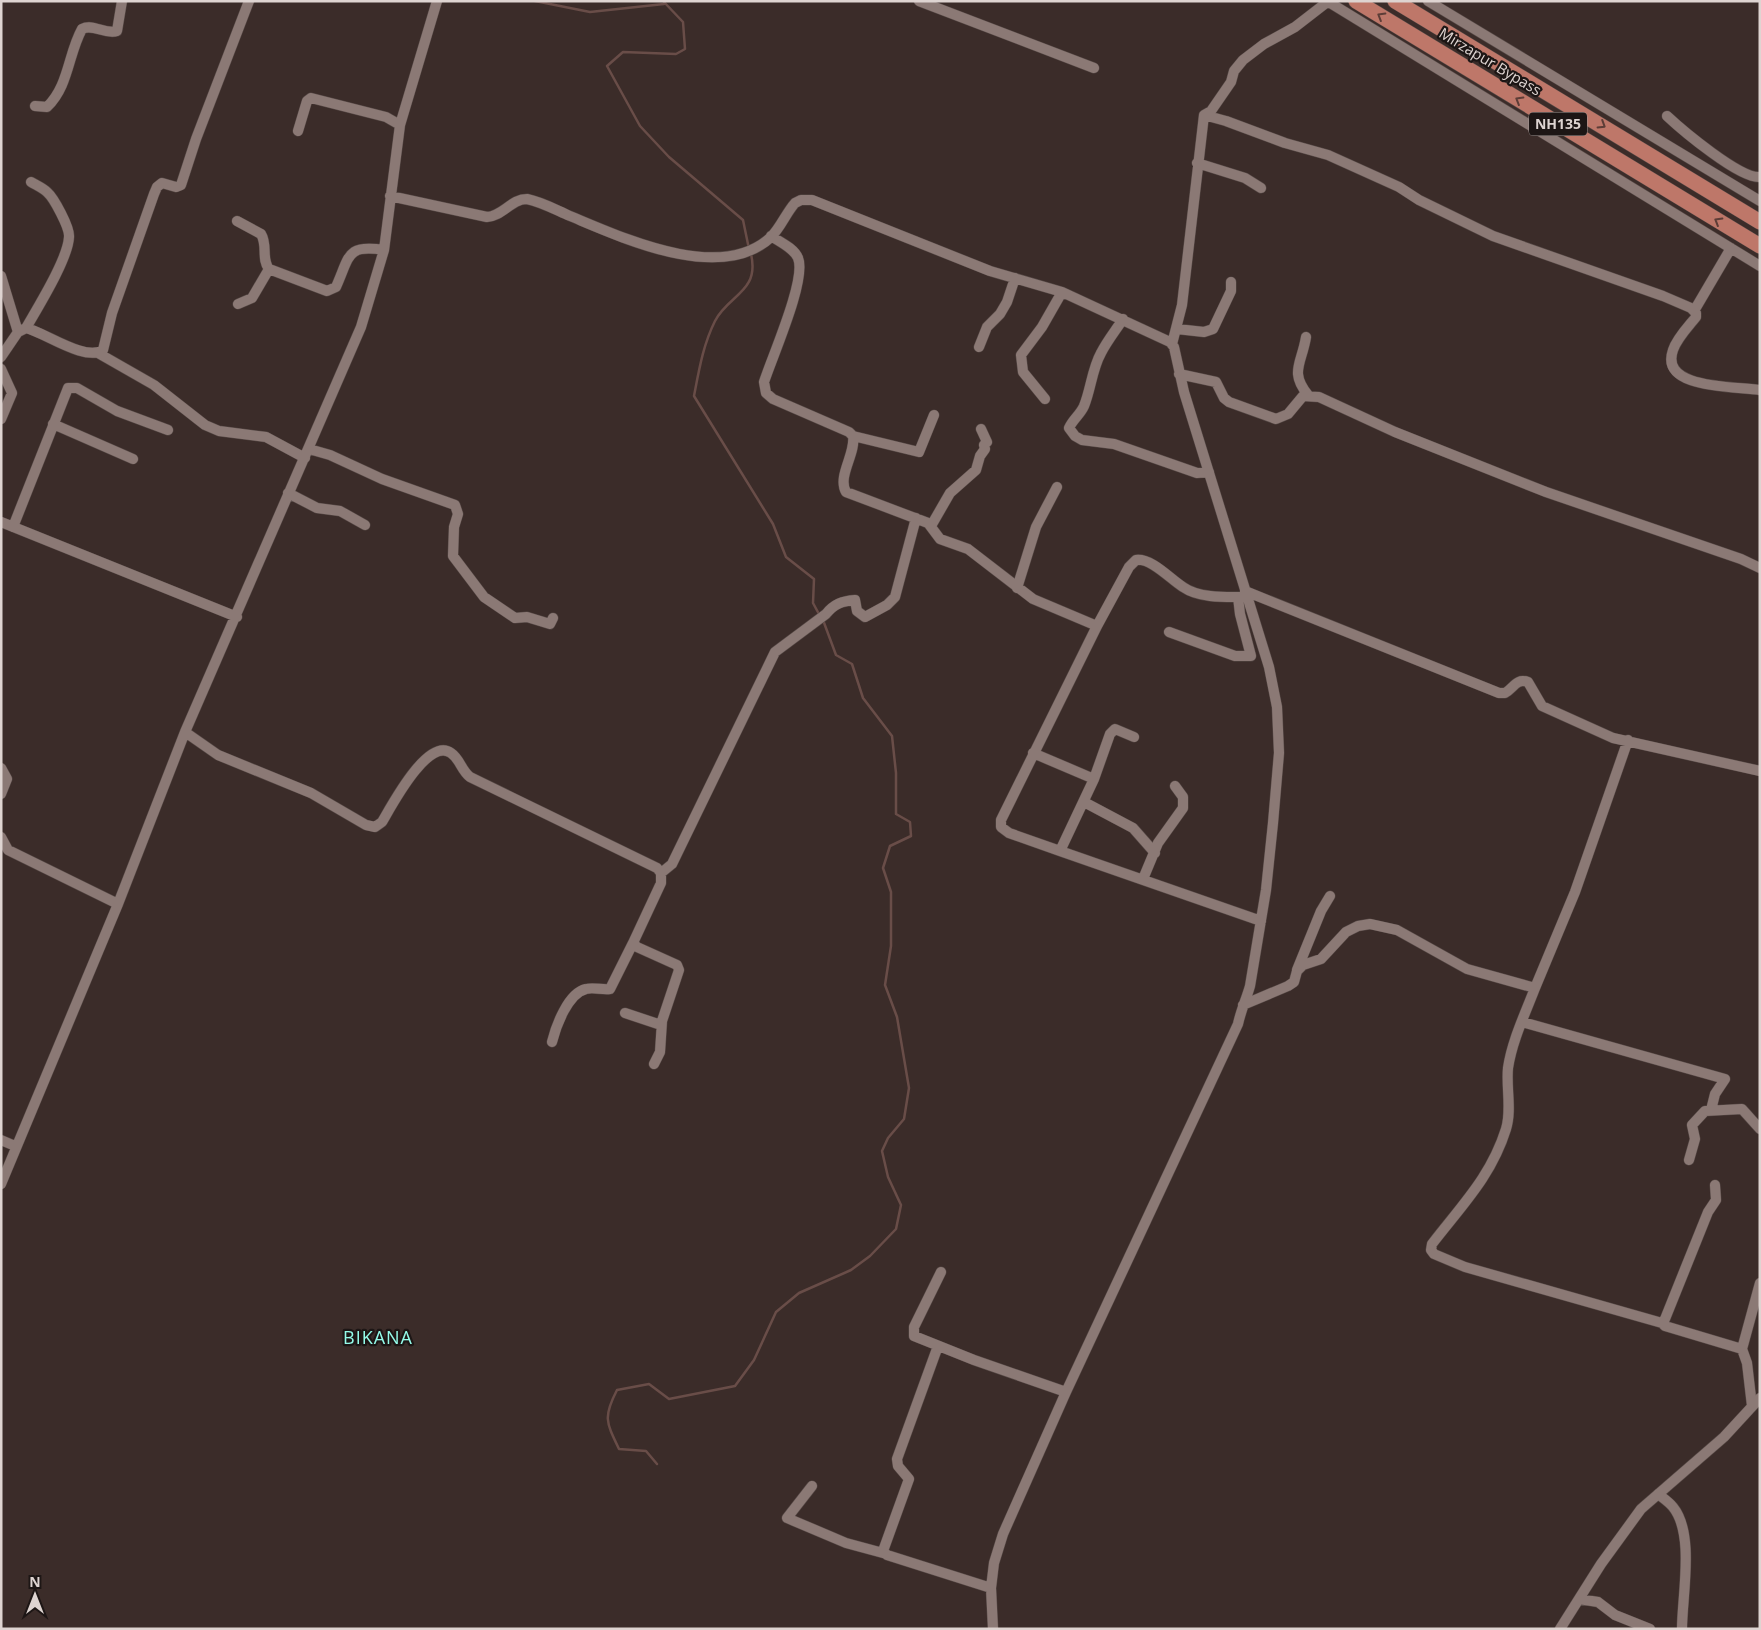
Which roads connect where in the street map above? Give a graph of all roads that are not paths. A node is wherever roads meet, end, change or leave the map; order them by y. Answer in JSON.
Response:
{"nodes":[{"id":1,"x":122,"y":1,"type":"edge"},
{"id":2,"x":249,"y":1,"type":"edge"},
{"id":3,"x":437,"y":1,"type":"edge"},
{"id":4,"x":919,"y":1,"type":"edge"},
{"id":5,"x":1356,"y":1,"type":"edge"},
{"id":6,"x":1394,"y":1,"type":"edge"},
{"id":7,"x":1428,"y":1,"type":"edge"},
{"id":8,"x":1327,"y":2,"type":"edge"},
{"id":9,"x":1094,"y":68,"type":"dead end"},
{"id":10,"x":35,"y":106,"type":"dead end"},
{"id":11,"x":1204,"y":115,"type":"junction"},
{"id":12,"x":1667,"y":116,"type":"dead end"},
{"id":13,"x":400,"y":125,"type":"junction"},
{"id":14,"x":298,"y":131,"type":"dead end"},
{"id":15,"x":1197,"y":163,"type":"junction"},
{"id":16,"x":1758,"y":177,"type":"edge"},
{"id":17,"x":30,"y":182,"type":"dead end"},
{"id":18,"x":1261,"y":188,"type":"dead end"},
{"id":19,"x":1747,"y":193,"type":"junction"},
{"id":20,"x":390,"y":196,"type":"junction"},
{"id":21,"x":1760,"y":201,"type":"edge"},
{"id":22,"x":237,"y":221,"type":"dead end"},
{"id":23,"x":1760,"y":222,"type":"edge"},
{"id":24,"x":771,"y":236,"type":"junction"},
{"id":25,"x":1760,"y":246,"type":"edge"},
{"id":26,"x":1731,"y":248,"type":"junction"},
{"id":27,"x":384,"y":250,"type":"junction"},
{"id":28,"x":1760,"y":266,"type":"edge"},
{"id":29,"x":270,"y":269,"type":"junction"},
{"id":30,"x":1,"y":276,"type":"edge"},
{"id":31,"x":1015,"y":278,"type":"junction"},
{"id":32,"x":1231,"y":282,"type":"dead end"},
{"id":33,"x":1062,"y":292,"type":"junction"},
{"id":34,"x":238,"y":304,"type":"dead end"},
{"id":35,"x":1694,"y":310,"type":"junction"},
{"id":36,"x":1123,"y":319,"type":"junction"},
{"id":37,"x":1177,"y":329,"type":"junction"},
{"id":38,"x":22,"y":330,"type":"junction"},
{"id":39,"x":1306,"y":337,"type":"dead end"},
{"id":40,"x":1172,"y":344,"type":"junction"},
{"id":41,"x":979,"y":347,"type":"dead end"},
{"id":42,"x":98,"y":353,"type":"junction"},
{"id":43,"x":1,"y":357,"type":"edge"},
{"id":44,"x":1,"y":369,"type":"edge"},
{"id":45,"x":1180,"y":374,"type":"junction"},
{"id":46,"x":1760,"y":390,"type":"edge"},
{"id":47,"x":1308,"y":395,"type":"junction"},
{"id":48,"x":1045,"y":399,"type":"dead end"},
{"id":49,"x":934,"y":415,"type":"dead end"},
{"id":50,"x":1,"y":419,"type":"edge"},
{"id":51,"x":53,"y":424,"type":"junction"},
{"id":52,"x":980,"y":429,"type":"dead end"},
{"id":53,"x":168,"y":430,"type":"dead end"},
{"id":54,"x":853,"y":436,"type":"junction"},
{"id":55,"x":307,"y":454,"type":"junction"},
{"id":56,"x":133,"y":459,"type":"dead end"},
{"id":57,"x":1209,"y":472,"type":"junction"},
{"id":58,"x":1057,"y":487,"type":"dead end"},
{"id":59,"x":288,"y":493,"type":"junction"},
{"id":60,"x":916,"y":518,"type":"junction"},
{"id":61,"x":1,"y":522,"type":"edge"},
{"id":62,"x":365,"y":525,"type":"dead end"},
{"id":63,"x":931,"y":526,"type":"junction"},
{"id":64,"x":13,"y":527,"type":"junction"},
{"id":65,"x":1760,"y":568,"type":"edge"},
{"id":66,"x":1017,"y":588,"type":"junction"},
{"id":67,"x":1244,"y":595,"type":"junction"},
{"id":68,"x":237,"y":617,"type":"junction"},
{"id":69,"x":554,"y":618,"type":"dead end"},
{"id":70,"x":1097,"y":626,"type":"junction"},
{"id":71,"x":1169,"y":632,"type":"dead end"},
{"id":72,"x":186,"y":732,"type":"junction"},
{"id":73,"x":1134,"y":737,"type":"dead end"},
{"id":74,"x":1628,"y":740,"type":"junction"},
{"id":75,"x":1033,"y":753,"type":"junction"},
{"id":76,"x":1,"y":768,"type":"edge"},
{"id":77,"x":1760,"y":771,"type":"edge"},
{"id":78,"x":1094,"y":778,"type":"junction"},
{"id":79,"x":1175,"y":786,"type":"dead end"},
{"id":80,"x":1,"y":794,"type":"edge"},
{"id":81,"x":1084,"y":802,"type":"junction"},
{"id":82,"x":1,"y":837,"type":"edge"},
{"id":83,"x":1060,"y":851,"type":"junction"},
{"id":84,"x":1155,"y":853,"type":"junction"},
{"id":85,"x":661,"y":873,"type":"junction"},
{"id":86,"x":1143,"y":879,"type":"junction"},
{"id":87,"x":1330,"y":896,"type":"dead end"},
{"id":88,"x":118,"y":904,"type":"junction"},
{"id":89,"x":1257,"y":919,"type":"junction"},
{"id":90,"x":633,"y":943,"type":"junction"},
{"id":91,"x":1297,"y":971,"type":"junction"},
{"id":92,"x":1535,"y":988,"type":"junction"},
{"id":93,"x":1242,"y":1005,"type":"junction"},
{"id":94,"x":625,"y":1013,"type":"dead end"},
{"id":95,"x":1522,"y":1022,"type":"junction"},
{"id":96,"x":662,"y":1025,"type":"junction"},
{"id":97,"x":552,"y":1042,"type":"dead end"},
{"id":98,"x":654,"y":1064,"type":"dead end"},
{"id":99,"x":1711,"y":1110,"type":"junction"},
{"id":100,"x":1760,"y":1129,"type":"edge"},
{"id":101,"x":1,"y":1140,"type":"edge"},
{"id":102,"x":15,"y":1146,"type":"junction"},
{"id":103,"x":1689,"y":1160,"type":"dead end"},
{"id":104,"x":1,"y":1184,"type":"edge"},
{"id":105,"x":1715,"y":1185,"type":"dead end"},
{"id":106,"x":941,"y":1272,"type":"dead end"},
{"id":107,"x":1760,"y":1283,"type":"edge"},
{"id":108,"x":1662,"y":1323,"type":"junction"},
{"id":109,"x":938,"y":1346,"type":"junction"},
{"id":110,"x":1742,"y":1349,"type":"junction"},
{"id":111,"x":1066,"y":1392,"type":"junction"},
{"id":112,"x":1756,"y":1402,"type":"edge"},
{"id":113,"x":812,"y":1486,"type":"dead end"},
{"id":114,"x":1658,"y":1494,"type":"junction"},
{"id":115,"x":883,"y":1553,"type":"junction"},
{"id":116,"x":991,"y":1588,"type":"junction"},
{"id":117,"x":1579,"y":1599,"type":"junction"},
{"id":118,"x":993,"y":1629,"type":"edge"},
{"id":119,"x":1560,"y":1629,"type":"edge"},
{"id":120,"x":1650,"y":1629,"type":"edge"},
{"id":121,"x":1682,"y":1629,"type":"edge"}],
"edges":[{"from":1,"to":10,"type":"street"},
{"from":2,"to":42,"type":"street"},
{"from":3,"to":13,"type":"street"},
{"from":4,"to":9,"type":"street"},
{"from":25,"to":5,"type":"highway","name":"Mirzapur Bypass","number":"NH135","one_way":true},
{"from":6,"to":23,"type":"highway","number":"NH135","one_way":true},
{"from":7,"to":19,"type":"street"},
{"from":8,"to":11,"type":"street"},
{"from":8,"to":26,"type":"street"},
{"from":11,"to":15,"type":"street"},
{"from":11,"to":35,"type":"street"},
{"from":12,"to":16,"type":"street"},
{"from":13,"to":14,"type":"street"},
{"from":13,"to":20,"type":"street"},
{"from":15,"to":18,"type":"street"},
{"from":15,"to":37,"type":"street"},
{"from":16,"to":19,"type":"street"},
{"from":17,"to":38,"type":"street"},
{"from":19,"to":21,"type":"street"},
{"from":20,"to":24,"type":"street"},
{"from":20,"to":27,"type":"street"},
{"from":22,"to":29,"type":"street"},
{"from":24,"to":31,"type":"street"},
{"from":24,"to":54,"type":"street"},
{"from":26,"to":28,"type":"street"},
{"from":26,"to":35,"type":"street"},
{"from":27,"to":29,"type":"street"},
{"from":27,"to":55,"type":"street"},
{"from":29,"to":34,"type":"street"},
{"from":30,"to":38,"type":"street"},
{"from":31,"to":33,"type":"street"},
{"from":31,"to":41,"type":"street"},
{"from":32,"to":37,"type":"street"},
{"from":33,"to":36,"type":"street"},
{"from":33,"to":48,"type":"street"},
{"from":35,"to":46,"type":"street"},
{"from":36,"to":40,"type":"street"},
{"from":36,"to":57,"type":"street"},
{"from":37,"to":40,"type":"street"},
{"from":38,"to":42,"type":"street"},
{"from":38,"to":43,"type":"street"},
{"from":39,"to":47,"type":"street"},
{"from":40,"to":45,"type":"street"},
{"from":42,"to":55,"type":"street"},
{"from":44,"to":50,"type":"street"},
{"from":45,"to":47,"type":"street"},
{"from":45,"to":57,"type":"street"},
{"from":47,"to":65,"type":"street"},
{"from":49,"to":54,"type":"street"},
{"from":51,"to":53,"type":"street"},
{"from":51,"to":56,"type":"street"},
{"from":51,"to":64,"type":"street"},
{"from":52,"to":63,"type":"street"},
{"from":54,"to":60,"type":"street"},
{"from":55,"to":59,"type":"street"},
{"from":55,"to":69,"type":"street"},
{"from":57,"to":67,"type":"street"},
{"from":58,"to":66,"type":"street"},
{"from":59,"to":62,"type":"street"},
{"from":59,"to":68,"type":"street"},
{"from":60,"to":63,"type":"street"},
{"from":60,"to":85,"type":"street"},
{"from":61,"to":64,"type":"street"},
{"from":63,"to":66,"type":"street"},
{"from":64,"to":68,"type":"street"},
{"from":66,"to":70,"type":"street"},
{"from":67,"to":70,"type":"street"},
{"from":67,"to":71,"type":"street"},
{"from":67,"to":74,"type":"street"},
{"from":67,"to":89,"type":"street"},
{"from":68,"to":72,"type":"street"},
{"from":70,"to":75,"type":"street"},
{"from":72,"to":85,"type":"street"},
{"from":72,"to":88,"type":"street"},
{"from":73,"to":78,"type":"street"},
{"from":74,"to":77,"type":"street"},
{"from":74,"to":92,"type":"street"},
{"from":75,"to":78,"type":"street"},
{"from":75,"to":83,"type":"street"},
{"from":76,"to":80,"type":"street"},
{"from":78,"to":81,"type":"street"},
{"from":79,"to":84,"type":"street"},
{"from":81,"to":83,"type":"street"},
{"from":81,"to":84,"type":"street"},
{"from":82,"to":88,"type":"street"},
{"from":83,"to":86,"type":"street"},
{"from":84,"to":86,"type":"street"},
{"from":85,"to":90,"type":"street"},
{"from":86,"to":89,"type":"street"},
{"from":87,"to":91,"type":"street"},
{"from":88,"to":102,"type":"street"},
{"from":89,"to":93,"type":"street"},
{"from":90,"to":96,"type":"street"},
{"from":90,"to":97,"type":"street"},
{"from":91,"to":92,"type":"street"},
{"from":91,"to":93,"type":"street"},
{"from":92,"to":95,"type":"street"},
{"from":93,"to":111,"type":"street"},
{"from":94,"to":96,"type":"street"},
{"from":95,"to":99,"type":"street"},
{"from":95,"to":108,"type":"street"},
{"from":96,"to":98,"type":"street"},
{"from":99,"to":100,"type":"street"},
{"from":99,"to":103,"type":"street"},
{"from":101,"to":102,"type":"street"},
{"from":102,"to":104,"type":"street"},
{"from":105,"to":108,"type":"street"},
{"from":106,"to":109,"type":"street"},
{"from":107,"to":110,"type":"street"},
{"from":108,"to":110,"type":"street"},
{"from":109,"to":111,"type":"street"},
{"from":109,"to":115,"type":"street"},
{"from":110,"to":112,"type":"street"},
{"from":111,"to":116,"type":"street"},
{"from":112,"to":114,"type":"street"},
{"from":113,"to":115,"type":"street"},
{"from":114,"to":117,"type":"street"},
{"from":114,"to":121,"type":"street"},
{"from":115,"to":116,"type":"street"},
{"from":116,"to":118,"type":"street"},
{"from":117,"to":119,"type":"street"},
{"from":117,"to":120,"type":"street"}]}
